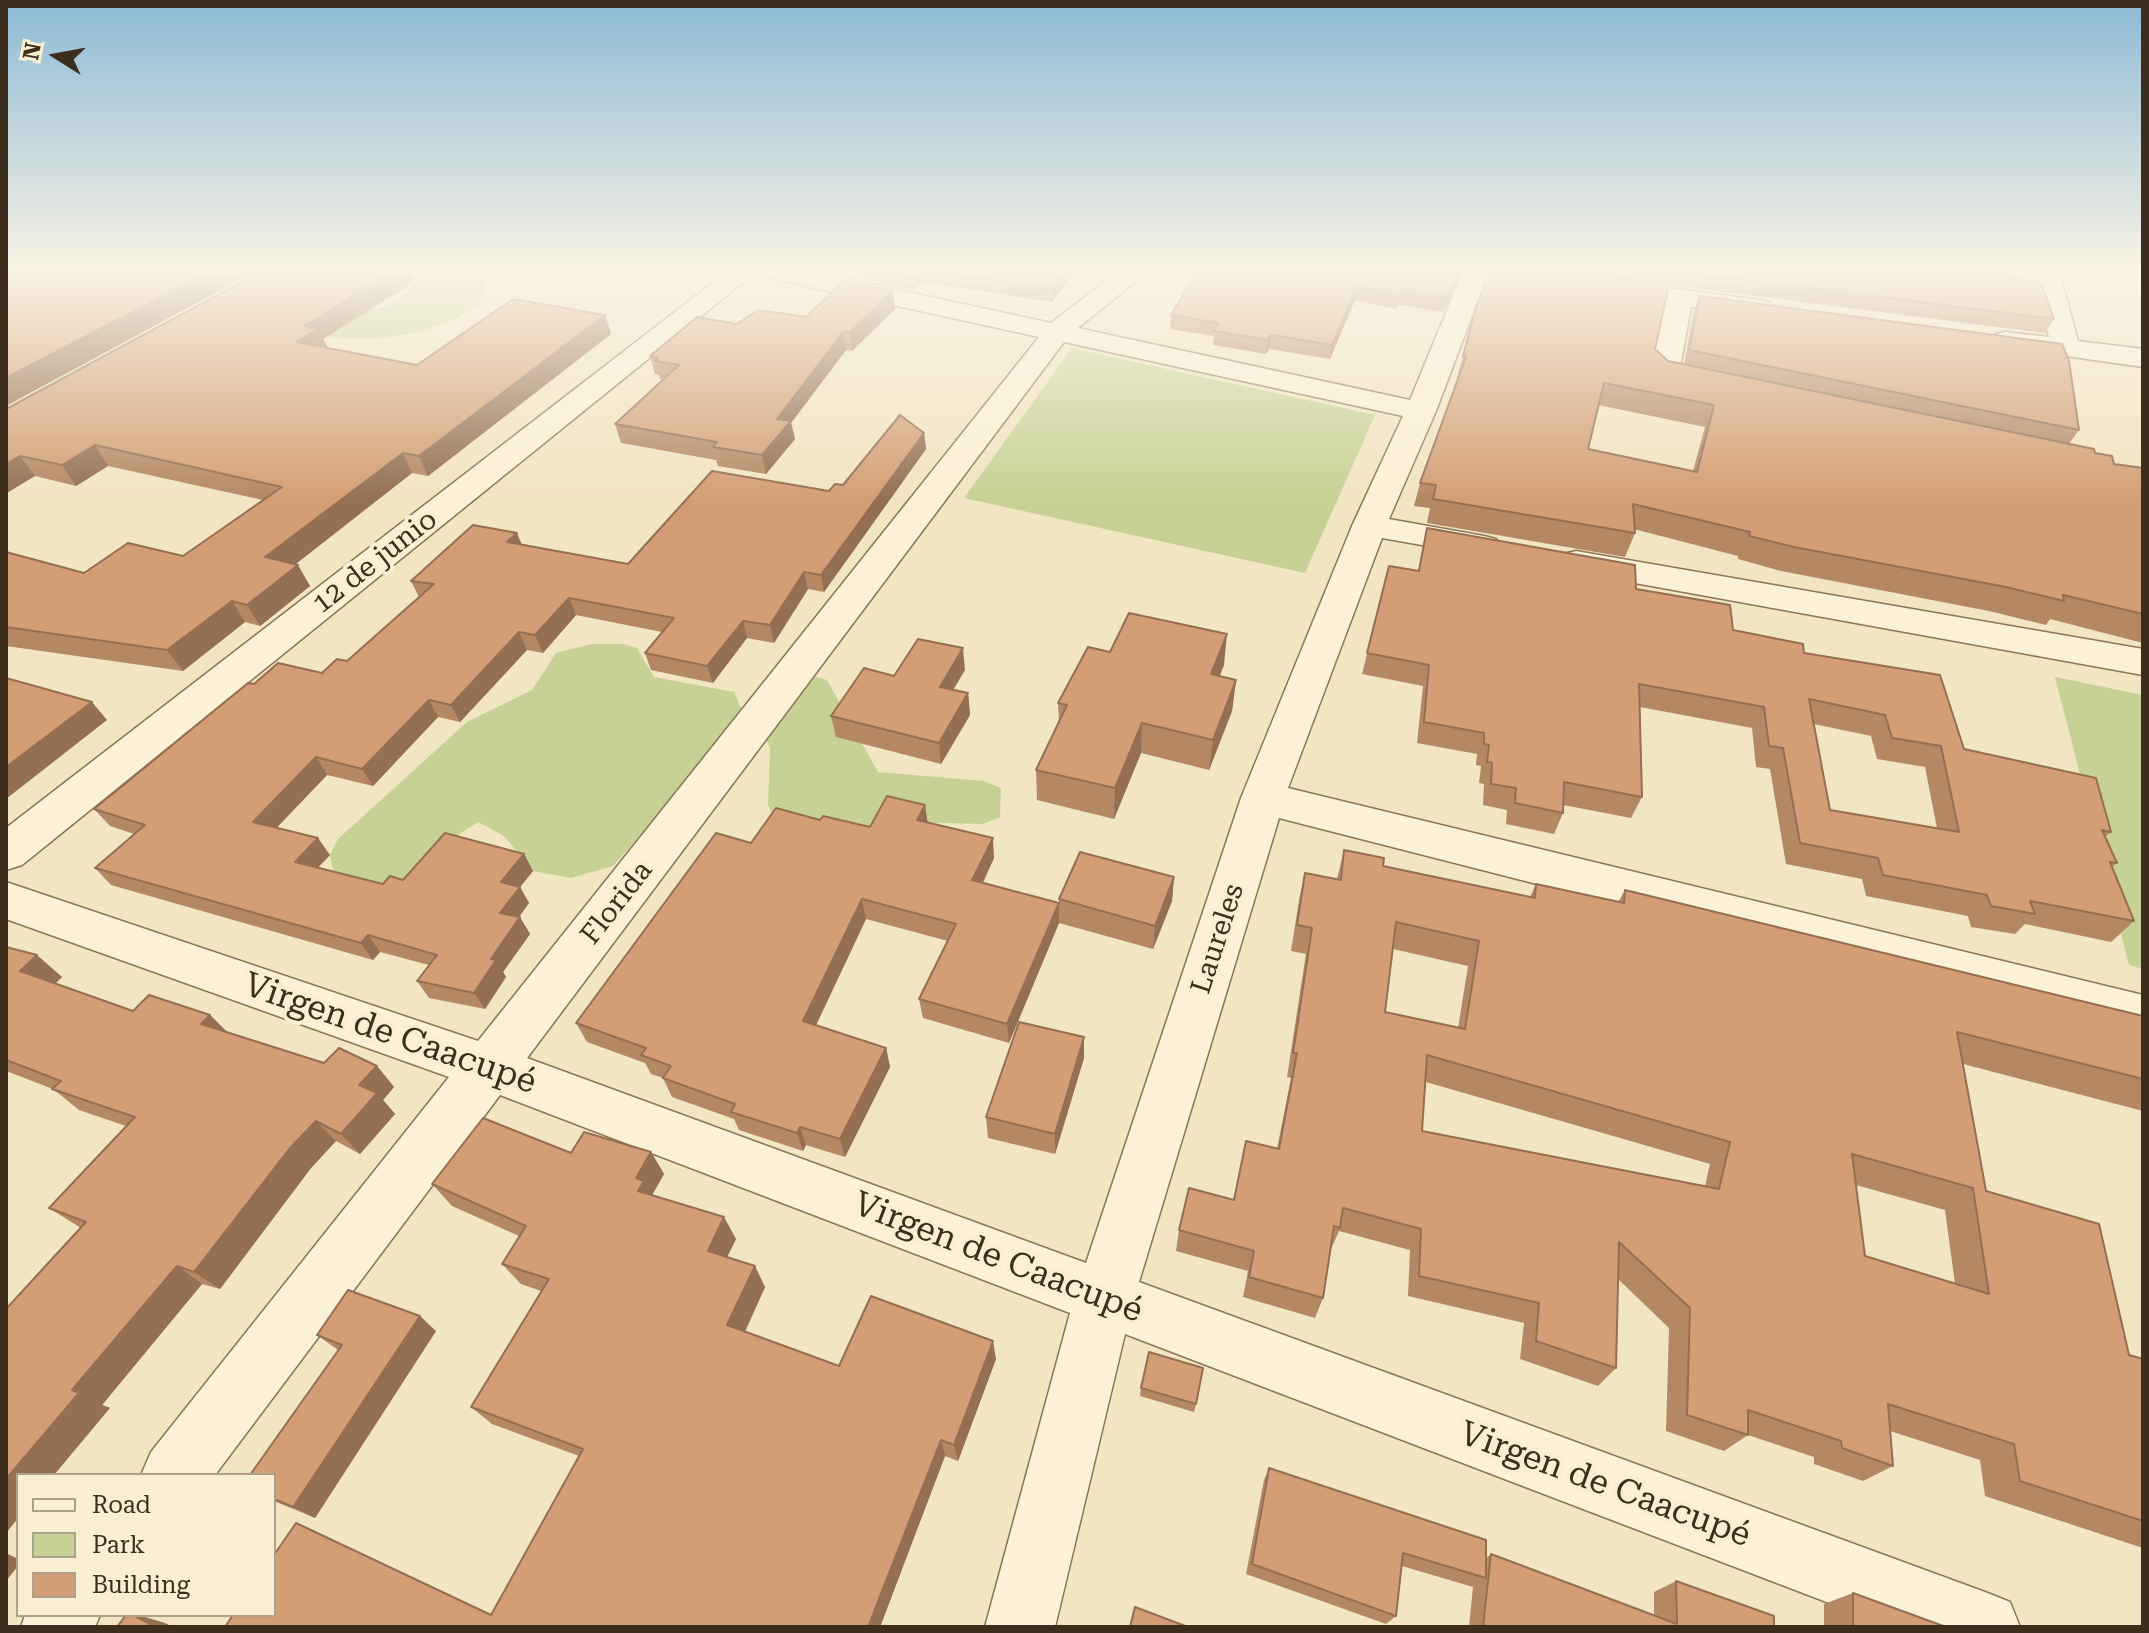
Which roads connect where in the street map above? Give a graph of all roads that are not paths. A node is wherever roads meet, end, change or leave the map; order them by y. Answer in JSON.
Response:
{"nodes":[{"id":1,"x":647,"y":347,"type":"edge"},
{"id":2,"x":1046,"y":347,"type":"edge"},
{"id":3,"x":1132,"y":347,"type":"edge"},
{"id":4,"x":1450,"y":347,"type":"edge"},
{"id":5,"x":1670,"y":347,"type":"edge"},
{"id":6,"x":2066,"y":347,"type":"edge"},
{"id":7,"x":2143,"y":358,"type":"edge"},
{"id":8,"x":1731,"y":387,"type":"edge"},
{"id":9,"x":1421,"y":411,"type":"junction"},
{"id":10,"x":1369,"y":526,"type":"junction"},
{"id":11,"x":2143,"y":662,"type":"edge"},
{"id":12,"x":1263,"y":798,"type":"junction"},
{"id":13,"x":6,"y":853,"type":"edge"},
{"id":14,"x":6,"y":900,"type":"edge"},
{"id":15,"x":2143,"y":1017,"type":"edge"},
{"id":16,"x":490,"y":1068,"type":"junction"},
{"id":17,"x":1104,"y":1298,"type":"junction"},
{"id":18,"x":176,"y":1473,"type":"edge"},
{"id":19,"x":1020,"y":1627,"type":"edge"},
{"id":20,"x":1985,"y":1627,"type":"edge"}],
"edges":[{"from":1,"to":13,"type":"street","name":"12 de junio"},
{"from":2,"to":16,"type":"street","name":"Florida"},
{"from":3,"to":9,"type":"street"},
{"from":4,"to":9,"type":"street","name":"Laureles"},
{"from":5,"to":8,"type":"street"},
{"from":6,"to":7,"type":"street"},
{"from":9,"to":10,"type":"street","name":"Laureles"},
{"from":10,"to":11,"type":"street"},
{"from":10,"to":12,"type":"street","name":"Laureles"},
{"from":12,"to":15,"type":"street"},
{"from":12,"to":17,"type":"street","name":"Laureles"},
{"from":14,"to":16,"type":"street","name":"Virgen de Caacupé"},
{"from":16,"to":17,"type":"street","name":"Virgen de Caacupé"},
{"from":16,"to":18,"type":"street","name":"Florida"},
{"from":17,"to":19,"type":"street","name":"Laureles"},
{"from":17,"to":20,"type":"street","name":"Virgen de Caacupé"}]}
